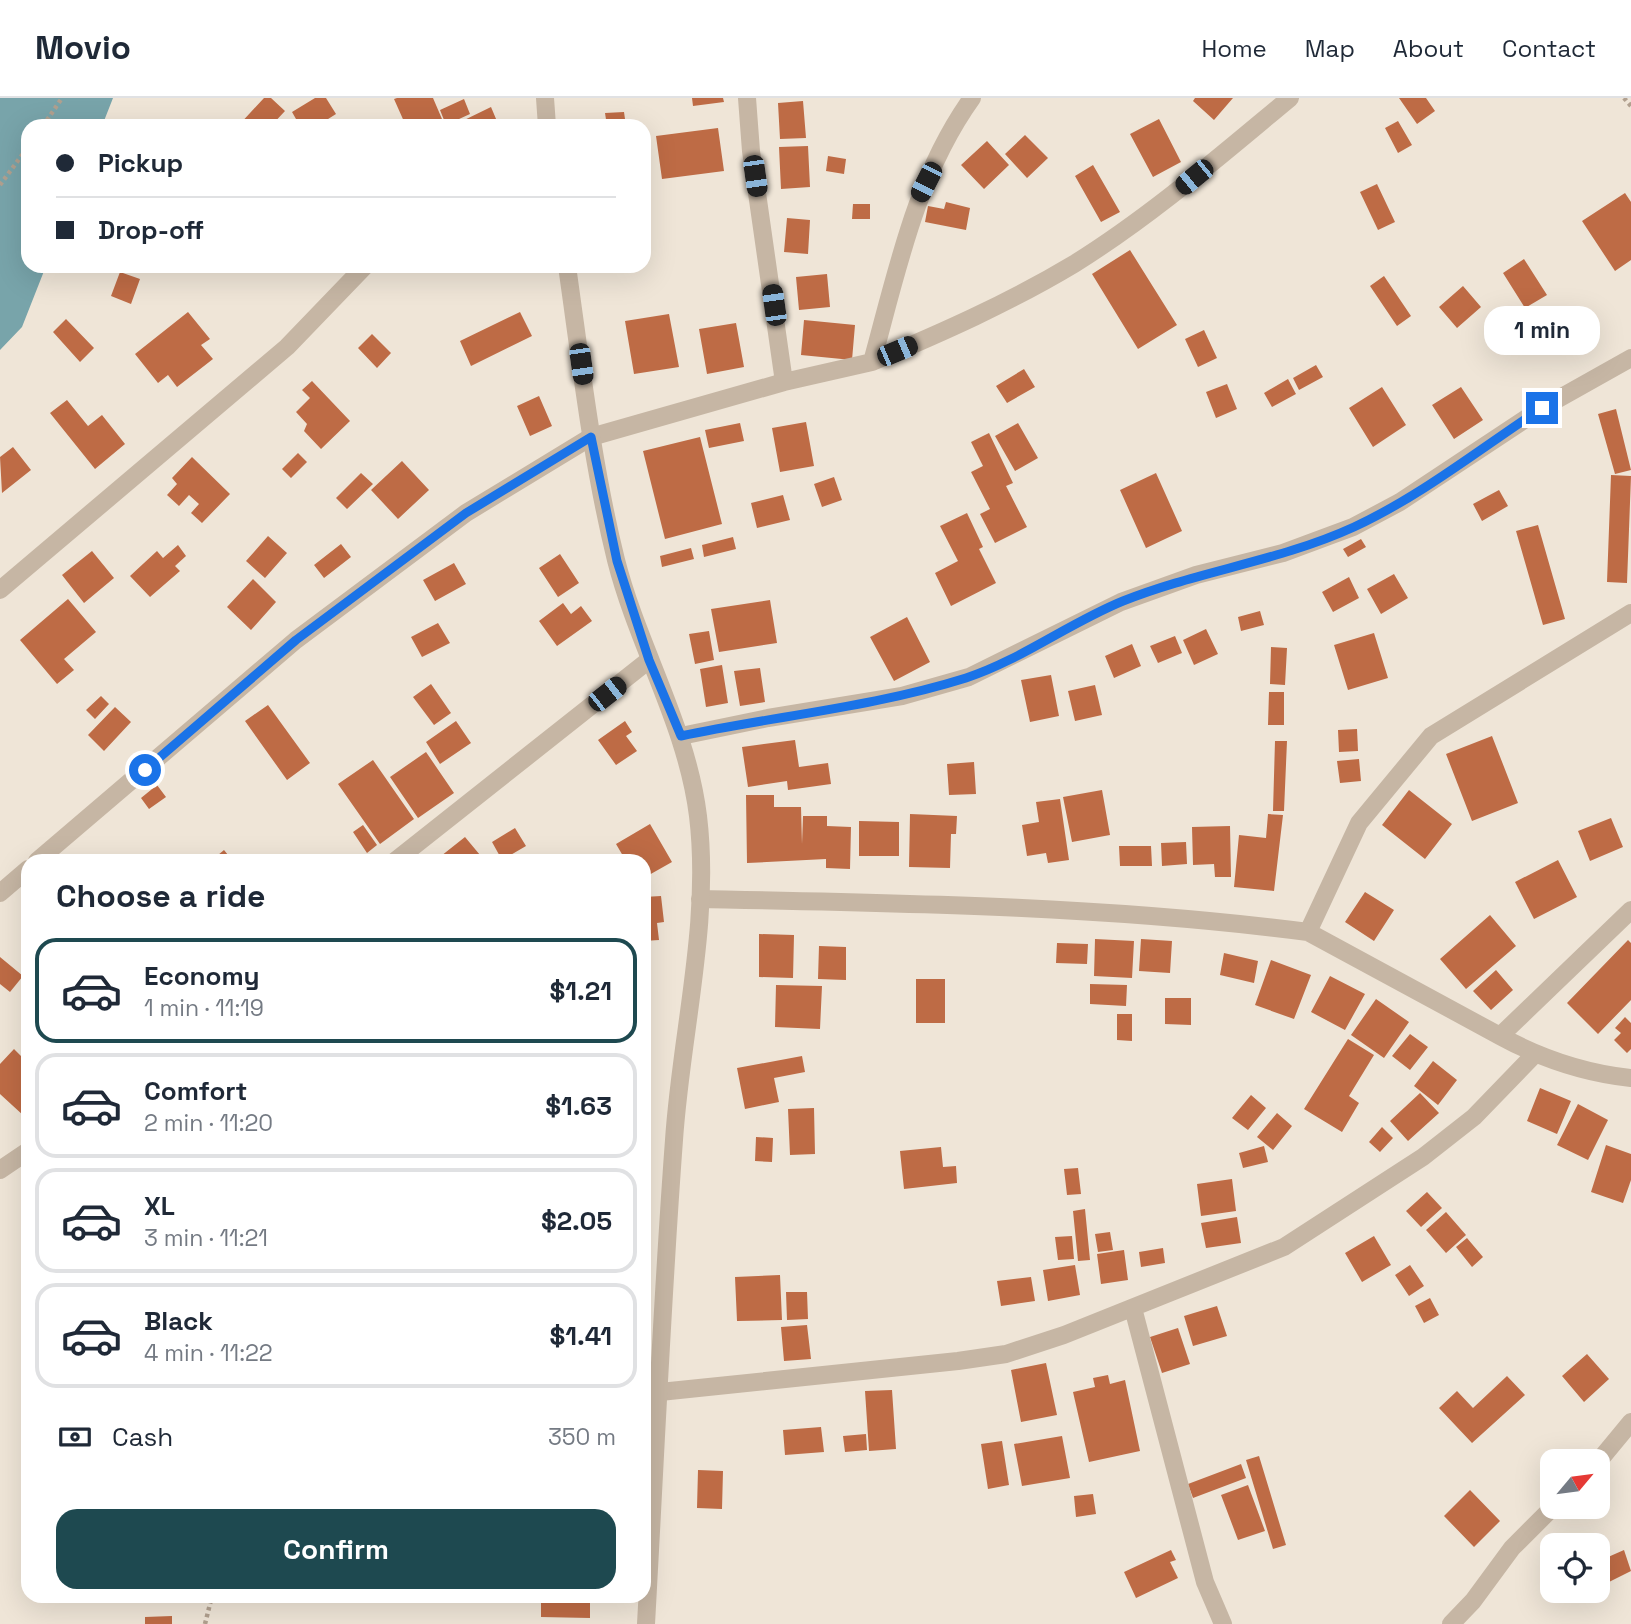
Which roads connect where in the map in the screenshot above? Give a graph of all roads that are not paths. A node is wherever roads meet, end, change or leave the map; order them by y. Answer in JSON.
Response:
{"nodes":[{"id":1,"x":545,"y":98,"type":"edge"},
{"id":2,"x":747,"y":98,"type":"edge"},
{"id":3,"x":972,"y":98,"type":"edge"},
{"id":4,"x":1290,"y":98,"type":"edge"},
{"id":5,"x":546,"y":119,"type":"edge"},
{"id":6,"x":358,"y":273,"type":"edge"},
{"id":7,"x":568,"y":273,"type":"edge"},
{"id":8,"x":1631,"y":358,"type":"edge"},
{"id":9,"x":872,"y":362,"type":"junction"},
{"id":10,"x":784,"y":382,"type":"junction"},
{"id":11,"x":591,"y":437,"type":"junction"},
{"id":12,"x":0,"y":590,"type":"edge"},
{"id":13,"x":1631,"y":613,"type":"edge"},
{"id":14,"x":649,"y":660,"type":"junction"},
{"id":15,"x":681,"y":736,"type":"junction"},
{"id":16,"x":45,"y":854,"type":"edge"},
{"id":17,"x":404,"y":854,"type":"edge"},
{"id":18,"x":21,"y":875,"type":"edge"},
{"id":19,"x":0,"y":893,"type":"edge"},
{"id":20,"x":700,"y":899,"type":"junction"},
{"id":21,"x":1631,"y":910,"type":"edge"},
{"id":22,"x":1308,"y":932,"type":"junction"},
{"id":23,"x":1500,"y":1036,"type":"junction"},
{"id":24,"x":1534,"y":1055,"type":"junction"},
{"id":25,"x":1631,"y":1078,"type":"edge"},
{"id":26,"x":21,"y":1156,"type":"edge"},
{"id":27,"x":0,"y":1170,"type":"edge"},
{"id":28,"x":1133,"y":1308,"type":"junction"},
{"id":29,"x":660,"y":1392,"type":"junction"},
{"id":30,"x":1631,"y":1422,"type":"edge"},
{"id":31,"x":1609,"y":1449,"type":"edge"},
{"id":32,"x":1541,"y":1519,"type":"edge"},
{"id":33,"x":651,"y":1541,"type":"edge"},
{"id":34,"x":647,"y":1603,"type":"edge"},
{"id":35,"x":646,"y":1624,"type":"edge"},
{"id":36,"x":1223,"y":1624,"type":"edge"},
{"id":37,"x":1451,"y":1624,"type":"edge"}],
"edges":[{"from":1,"to":5,"type":"street"},
{"from":2,"to":10,"type":"street"},
{"from":3,"to":9,"type":"street"},
{"from":4,"to":9,"type":"street"},
{"from":6,"to":12,"type":"street"},
{"from":7,"to":11,"type":"street"},
{"from":8,"to":15,"type":"street"},
{"from":9,"to":10,"type":"street"},
{"from":10,"to":11,"type":"street"},
{"from":11,"to":14,"type":"street"},
{"from":11,"to":16,"type":"street"},
{"from":13,"to":22,"type":"street"},
{"from":14,"to":15,"type":"street"},
{"from":14,"to":17,"type":"street"},
{"from":15,"to":20,"type":"street"},
{"from":18,"to":19,"type":"street"},
{"from":20,"to":22,"type":"street"},
{"from":20,"to":29,"type":"street"},
{"from":21,"to":23,"type":"street"},
{"from":22,"to":23,"type":"street"},
{"from":23,"to":24,"type":"street"},
{"from":24,"to":25,"type":"street"},
{"from":24,"to":28,"type":"street"},
{"from":26,"to":27,"type":"street"},
{"from":28,"to":29,"type":"street"},
{"from":28,"to":36,"type":"street"},
{"from":29,"to":33,"type":"street"},
{"from":30,"to":31,"type":"street"},
{"from":32,"to":37,"type":"street"},
{"from":34,"to":35,"type":"street"}]}
